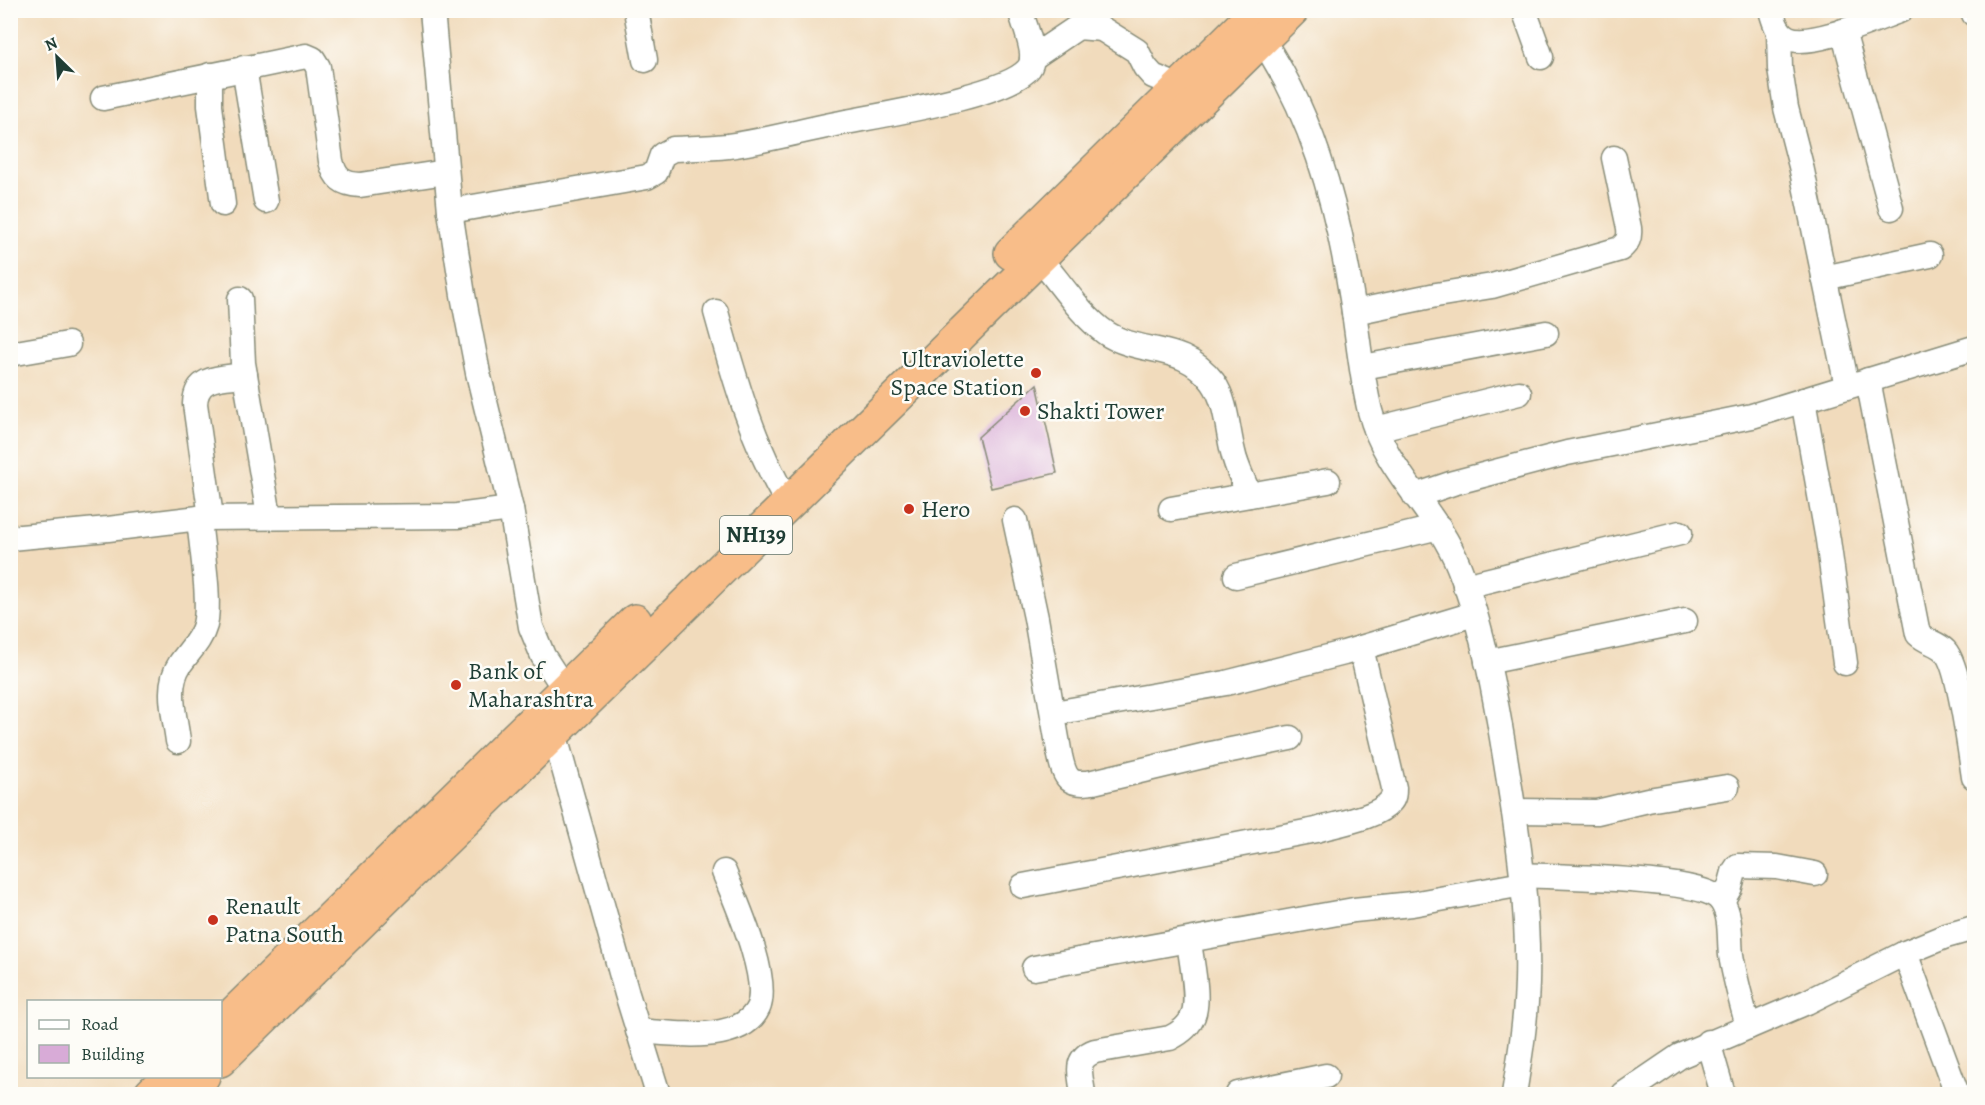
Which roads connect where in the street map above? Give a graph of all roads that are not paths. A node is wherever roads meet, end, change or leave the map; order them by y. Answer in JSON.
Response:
{"nodes":[{"id":1,"x":432,"y":10,"type":"edge"},
{"id":2,"x":636,"y":10,"type":"edge"},
{"id":3,"x":1020,"y":10,"type":"edge"},
{"id":4,"x":1292,"y":10,"type":"edge"},
{"id":5,"x":1524,"y":10,"type":"edge"},
{"id":6,"x":1900,"y":10,"type":"edge"},
{"id":7,"x":1775,"y":21,"type":"edge"},
{"id":8,"x":1256,"y":23,"type":"edge"},
{"id":9,"x":1843,"y":31,"type":"junction"},
{"id":10,"x":1541,"y":57,"type":"dead end"},
{"id":11,"x":1032,"y":58,"type":"junction"},
{"id":12,"x":645,"y":60,"type":"dead end"},
{"id":13,"x":244,"y":68,"type":"junction"},
{"id":14,"x":210,"y":75,"type":"junction"},
{"id":15,"x":1180,"y":87,"type":"junction"},
{"id":16,"x":103,"y":98,"type":"dead end"},
{"id":17,"x":1614,"y":158,"type":"dead end"},
{"id":18,"x":446,"y":172,"type":"junction"},
{"id":19,"x":266,"y":201,"type":"dead end"},
{"id":20,"x":223,"y":204,"type":"dead end"},
{"id":21,"x":1892,"y":208,"type":"dead end"},
{"id":22,"x":450,"y":211,"type":"junction"},
{"id":23,"x":1930,"y":255,"type":"dead end"},
{"id":24,"x":1039,"y":258,"type":"junction"},
{"id":25,"x":1824,"y":278,"type":"junction"},
{"id":26,"x":240,"y":299,"type":"dead end"},
{"id":27,"x":716,"y":312,"type":"dead end"},
{"id":28,"x":1354,"y":312,"type":"junction"},
{"id":29,"x":1546,"y":333,"type":"dead end"},
{"id":30,"x":68,"y":344,"type":"dead end"},
{"id":31,"x":1974,"y":348,"type":"edge"},
{"id":32,"x":10,"y":354,"type":"edge"},
{"id":33,"x":1363,"y":367,"type":"junction"},
{"id":34,"x":245,"y":375,"type":"junction"},
{"id":35,"x":1858,"y":383,"type":"junction"},
{"id":36,"x":1519,"y":393,"type":"dead end"},
{"id":37,"x":1803,"y":400,"type":"junction"},
{"id":38,"x":1376,"y":429,"type":"junction"},
{"id":39,"x":1328,"y":481,"type":"dead end"},
{"id":40,"x":782,"y":493,"type":"junction"},
{"id":41,"x":1249,"y":495,"type":"junction"},
{"id":42,"x":1415,"y":496,"type":"junction"},
{"id":43,"x":511,"y":509,"type":"junction"},
{"id":44,"x":1171,"y":509,"type":"dead end"},
{"id":45,"x":269,"y":516,"type":"junction"},
{"id":46,"x":205,"y":518,"type":"junction"},
{"id":47,"x":1016,"y":520,"type":"dead end"},
{"id":48,"x":1439,"y":527,"type":"junction"},
{"id":49,"x":1680,"y":533,"type":"dead end"},
{"id":50,"x":10,"y":538,"type":"edge"},
{"id":51,"x":1236,"y":576,"type":"dead end"},
{"id":52,"x":1465,"y":586,"type":"junction"},
{"id":53,"x":1474,"y":614,"type":"junction"},
{"id":54,"x":1685,"y":621,"type":"dead end"},
{"id":55,"x":1361,"y":648,"type":"junction"},
{"id":56,"x":1487,"y":662,"type":"junction"},
{"id":57,"x":1845,"y":663,"type":"dead end"},
{"id":58,"x":571,"y":700,"type":"junction"},
{"id":59,"x":1054,"y":713,"type":"junction"},
{"id":60,"x":554,"y":733,"type":"junction"},
{"id":61,"x":1290,"y":738,"type":"dead end"},
{"id":62,"x":178,"y":741,"type":"dead end"},
{"id":63,"x":1974,"y":777,"type":"edge"},
{"id":64,"x":1726,"y":787,"type":"dead end"},
{"id":65,"x":1514,"y":812,"type":"junction"},
{"id":66,"x":724,"y":872,"type":"dead end"},
{"id":67,"x":1815,"y":874,"type":"dead end"},
{"id":68,"x":1522,"y":879,"type":"junction"},
{"id":69,"x":1023,"y":886,"type":"dead end"},
{"id":70,"x":1722,"y":901,"type":"junction"},
{"id":71,"x":1974,"y":928,"type":"edge"},
{"id":72,"x":1189,"y":941,"type":"junction"},
{"id":73,"x":1905,"y":953,"type":"junction"},
{"id":74,"x":1034,"y":968,"type":"dead end"},
{"id":75,"x":222,"y":1025,"type":"edge"},
{"id":76,"x":1748,"y":1027,"type":"junction"},
{"id":77,"x":638,"y":1031,"type":"junction"},
{"id":78,"x":1708,"y":1042,"type":"junction"},
{"id":79,"x":222,"y":1058,"type":"edge"},
{"id":80,"x":1326,"y":1076,"type":"dead end"},
{"id":81,"x":168,"y":1078,"type":"edge"},
{"id":82,"x":202,"y":1078,"type":"edge"},
{"id":83,"x":1630,"y":1093,"type":"edge"},
{"id":84,"x":151,"y":1095,"type":"edge"},
{"id":85,"x":184,"y":1095,"type":"edge"},
{"id":86,"x":658,"y":1095,"type":"edge"},
{"id":87,"x":1083,"y":1095,"type":"edge"},
{"id":88,"x":1238,"y":1095,"type":"edge"},
{"id":89,"x":1514,"y":1095,"type":"edge"},
{"id":90,"x":1723,"y":1095,"type":"edge"},
{"id":91,"x":1957,"y":1095,"type":"edge"}],
"edges":[{"from":1,"to":18,"type":"street"},
{"from":2,"to":12,"type":"street"},
{"from":3,"to":11,"type":"street"},
{"from":4,"to":8,"type":"highway","number":"NH139"},
{"from":5,"to":10,"type":"street"},
{"from":6,"to":9,"type":"street"},
{"from":7,"to":9,"type":"street"},
{"from":7,"to":25,"type":"street"},
{"from":8,"to":15,"type":"highway","number":"NH139"},
{"from":8,"to":24,"type":"highway","number":"NH139"},
{"from":8,"to":28,"type":"street"},
{"from":9,"to":21,"type":"street"},
{"from":11,"to":15,"type":"street"},
{"from":11,"to":22,"type":"street"},
{"from":13,"to":14,"type":"street"},
{"from":13,"to":18,"type":"street"},
{"from":13,"to":19,"type":"street"},
{"from":14,"to":16,"type":"street"},
{"from":14,"to":20,"type":"street"},
{"from":15,"to":40,"type":"highway","number":"NH139"},
{"from":17,"to":28,"type":"street"},
{"from":18,"to":22,"type":"street"},
{"from":22,"to":43,"type":"street"},
{"from":23,"to":25,"type":"street"},
{"from":24,"to":40,"type":"highway","number":"NH139"},
{"from":24,"to":41,"type":"street"},
{"from":25,"to":35,"type":"street"},
{"from":26,"to":34,"type":"street"},
{"from":27,"to":40,"type":"street"},
{"from":28,"to":33,"type":"street"},
{"from":29,"to":33,"type":"street"},
{"from":30,"to":32,"type":"street"},
{"from":31,"to":35,"type":"street"},
{"from":33,"to":38,"type":"street"},
{"from":34,"to":45,"type":"street"},
{"from":34,"to":46,"type":"street"},
{"from":35,"to":37,"type":"street"},
{"from":35,"to":63,"type":"street"},
{"from":36,"to":38,"type":"street"},
{"from":37,"to":42,"type":"street"},
{"from":37,"to":57,"type":"street"},
{"from":38,"to":42,"type":"street"},
{"from":39,"to":41,"type":"street"},
{"from":40,"to":58,"type":"highway","number":"NH139"},
{"from":41,"to":44,"type":"street"},
{"from":42,"to":48,"type":"street"},
{"from":43,"to":45,"type":"street"},
{"from":43,"to":58,"type":"street"},
{"from":45,"to":46,"type":"street"},
{"from":46,"to":50,"type":"street"},
{"from":46,"to":62,"type":"street"},
{"from":47,"to":59,"type":"street"},
{"from":48,"to":51,"type":"street"},
{"from":48,"to":52,"type":"street"},
{"from":49,"to":52,"type":"street"},
{"from":52,"to":53,"type":"street"},
{"from":53,"to":55,"type":"street"},
{"from":53,"to":56,"type":"street"},
{"from":54,"to":56,"type":"street"},
{"from":55,"to":59,"type":"street"},
{"from":55,"to":69,"type":"street"},
{"from":56,"to":65,"type":"street"},
{"from":58,"to":60,"type":"highway","number":"NH139"},
{"from":58,"to":75,"type":"highway","number":"NH139"},
{"from":59,"to":61,"type":"street"},
{"from":60,"to":77,"type":"street"},
{"from":60,"to":79,"type":"highway","number":"NH139"},
{"from":64,"to":65,"type":"street"},
{"from":65,"to":68,"type":"street"},
{"from":66,"to":77,"type":"street"},
{"from":67,"to":70,"type":"street"},
{"from":68,"to":70,"type":"street"},
{"from":68,"to":72,"type":"street"},
{"from":68,"to":89,"type":"street"},
{"from":70,"to":76,"type":"street"},
{"from":71,"to":73,"type":"street"},
{"from":72,"to":74,"type":"street"},
{"from":72,"to":87,"type":"street"},
{"from":73,"to":76,"type":"street"},
{"from":73,"to":91,"type":"street"},
{"from":76,"to":78,"type":"street"},
{"from":77,"to":86,"type":"street"},
{"from":78,"to":83,"type":"street"},
{"from":78,"to":90,"type":"street"},
{"from":80,"to":88,"type":"street"},
{"from":81,"to":84,"type":"highway"},
{"from":82,"to":85,"type":"highway"}]}
